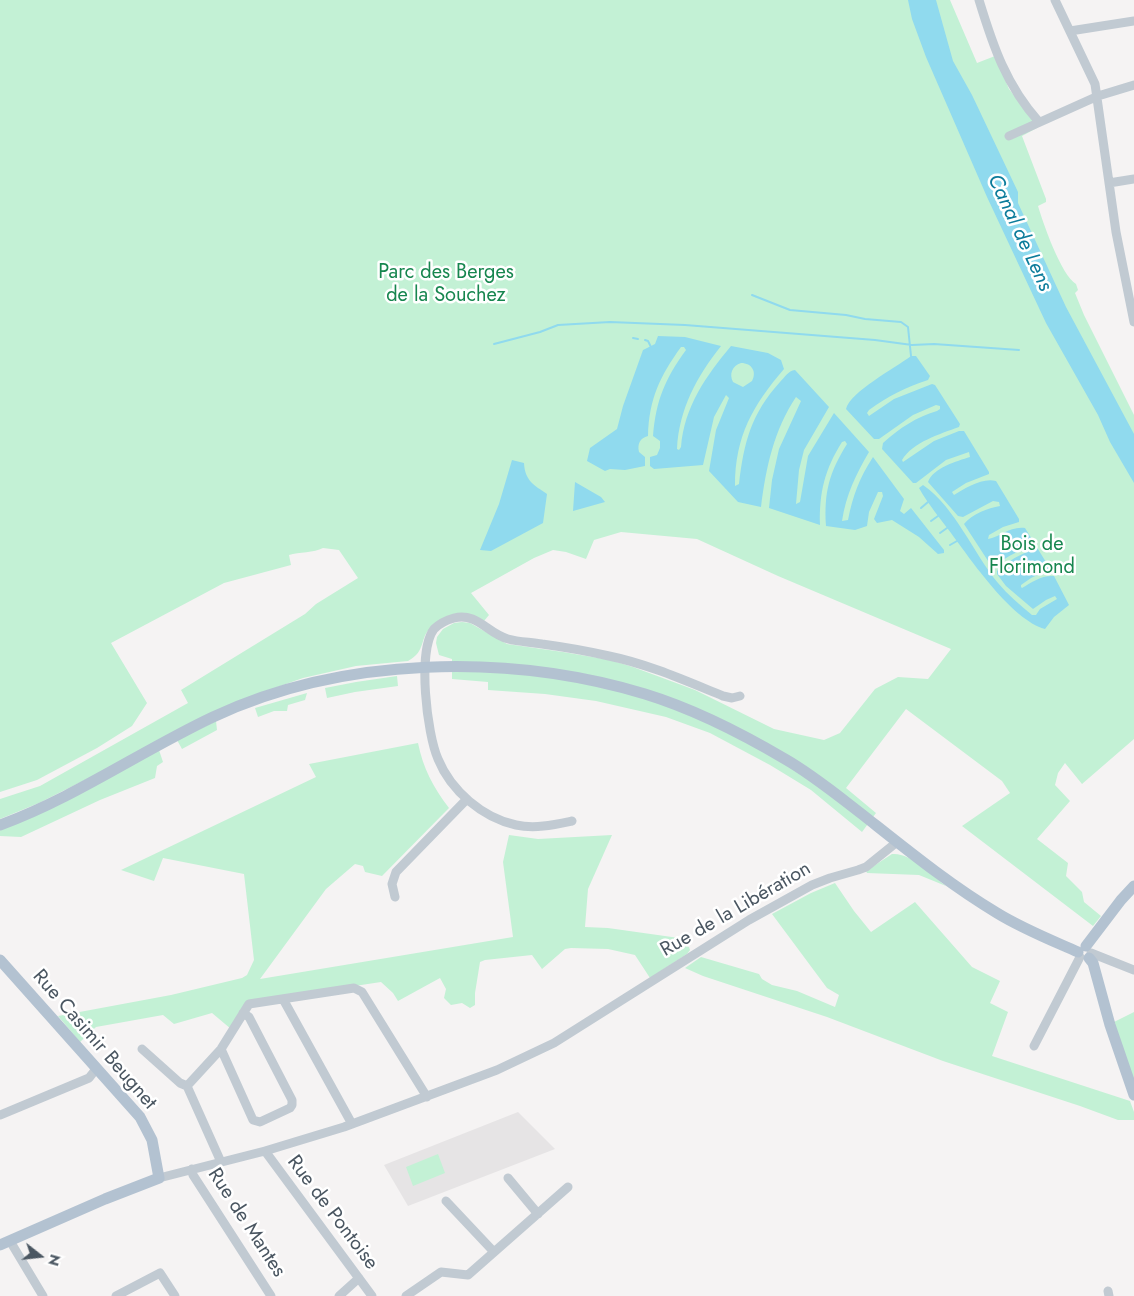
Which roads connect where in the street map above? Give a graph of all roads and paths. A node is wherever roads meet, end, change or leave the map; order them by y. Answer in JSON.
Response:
{"nodes":[{"id":1,"x":979,"y":0,"type":"edge"},
{"id":2,"x":1055,"y":0,"type":"edge"},
{"id":3,"x":1134,"y":21,"type":"edge"},
{"id":4,"x":1070,"y":31,"type":"junction"},
{"id":5,"x":1134,"y":85,"type":"edge"},
{"id":6,"x":1098,"y":96,"type":"junction"},
{"id":7,"x":1039,"y":122,"type":"junction"},
{"id":8,"x":1009,"y":136,"type":"dead end"},
{"id":9,"x":1134,"y":179,"type":"edge"},
{"id":10,"x":1109,"y":182,"type":"junction"},
{"id":11,"x":1133,"y":316,"type":"edge"},
{"id":12,"x":426,"y":668,"type":"junction"},
{"id":13,"x":740,"y":696,"type":"dead end"},
{"id":14,"x":466,"y":799,"type":"junction"},
{"id":15,"x":572,"y":821,"type":"dead end"},
{"id":16,"x":0,"y":824,"type":"edge"},
{"id":17,"x":897,"y":842,"type":"junction"},
{"id":18,"x":1134,"y":886,"type":"edge"},
{"id":19,"x":395,"y":897,"type":"dead end"},
{"id":20,"x":1085,"y":953,"type":"junction"},
{"id":21,"x":0,"y":960,"type":"edge"},
{"id":22,"x":1134,"y":970,"type":"edge"},
{"id":23,"x":283,"y":999,"type":"junction"},
{"id":24,"x":243,"y":1013,"type":"junction"},
{"id":25,"x":1034,"y":1046,"type":"dead end"},
{"id":26,"x":221,"y":1049,"type":"junction"},
{"id":27,"x":142,"y":1050,"type":"dead end"},
{"id":28,"x":96,"y":1069,"type":"junction"},
{"id":29,"x":187,"y":1086,"type":"junction"},
{"id":30,"x":1134,"y":1096,"type":"edge"},
{"id":31,"x":427,"y":1097,"type":"junction"},
{"id":32,"x":0,"y":1115,"type":"edge"},
{"id":33,"x":352,"y":1124,"type":"junction"},
{"id":34,"x":265,"y":1151,"type":"junction"},
{"id":35,"x":221,"y":1162,"type":"junction"},
{"id":36,"x":192,"y":1169,"type":"junction"},
{"id":37,"x":159,"y":1178,"type":"junction"},
{"id":38,"x":508,"y":1178,"type":"dead end"},
{"id":39,"x":568,"y":1187,"type":"dead end"},
{"id":40,"x":446,"y":1201,"type":"dead end"},
{"id":41,"x":538,"y":1214,"type":"junction"},
{"id":42,"x":5,"y":1243,"type":"edge"},
{"id":43,"x":494,"y":1252,"type":"junction"},
{"id":44,"x":359,"y":1278,"type":"junction"},
{"id":45,"x":43,"y":1296,"type":"edge"},
{"id":46,"x":116,"y":1296,"type":"edge"},
{"id":47,"x":175,"y":1296,"type":"edge"},
{"id":48,"x":271,"y":1296,"type":"edge"},
{"id":49,"x":338,"y":1296,"type":"edge"},
{"id":50,"x":372,"y":1296,"type":"edge"},
{"id":51,"x":406,"y":1296,"type":"edge"}],
"edges":[{"from":1,"to":7,"type":"street"},
{"from":2,"to":4,"type":"street"},
{"from":3,"to":4,"type":"street"},
{"from":4,"to":6,"type":"street"},
{"from":5,"to":6,"type":"street"},
{"from":6,"to":7,"type":"street"},
{"from":6,"to":10,"type":"street"},
{"from":7,"to":8,"type":"street"},
{"from":9,"to":10,"type":"street"},
{"from":10,"to":11,"type":"street"},
{"from":12,"to":13,"type":"street"},
{"from":12,"to":14,"type":"street"},
{"from":12,"to":16,"type":"main road"},
{"from":12,"to":17,"type":"main road"},
{"from":14,"to":15,"type":"street"},
{"from":14,"to":19,"type":"street"},
{"from":17,"to":20,"type":"main road"},
{"from":17,"to":31,"type":"street","name":"Rue de la Libération"},
{"from":18,"to":20,"type":"main road"},
{"from":20,"to":22,"type":"street"},
{"from":20,"to":25,"type":"street"},
{"from":20,"to":30,"type":"main road"},
{"from":21,"to":28,"type":"main road","name":"Rue Casimir Beugnet"},
{"from":23,"to":24,"type":"street"},
{"from":23,"to":31,"type":"street"},
{"from":23,"to":33,"type":"street"},
{"from":24,"to":26,"type":"street"},
{"from":24,"to":26,"type":"street"},
{"from":26,"to":29,"type":"street"},
{"from":27,"to":29,"type":"street"},
{"from":28,"to":32,"type":"street"},
{"from":28,"to":37,"type":"main road","name":"Rue Casimir Beugnet"},
{"from":29,"to":35,"type":"street"},
{"from":31,"to":33,"type":"street","name":"Rue de la Libération"},
{"from":33,"to":34,"type":"street","name":"Rue de la Libération"},
{"from":34,"to":35,"type":"street","name":"Rue de la Libération"},
{"from":34,"to":44,"type":"street","name":"Rue de Pontoise"},
{"from":35,"to":36,"type":"street","name":"Rue de la Libération"},
{"from":36,"to":37,"type":"street","name":"Rue de la Libération"},
{"from":36,"to":48,"type":"street","name":"Rue de Mantes"},
{"from":37,"to":42,"type":"main road"},
{"from":38,"to":41,"type":"street"},
{"from":39,"to":41,"type":"street"},
{"from":40,"to":43,"type":"street"},
{"from":41,"to":43,"type":"street"},
{"from":42,"to":45,"type":"street"},
{"from":43,"to":51,"type":"street"},
{"from":44,"to":49,"type":"street"},
{"from":44,"to":50,"type":"street","name":"Rue de Pontoise"},
{"from":46,"to":47,"type":"street"}]}
